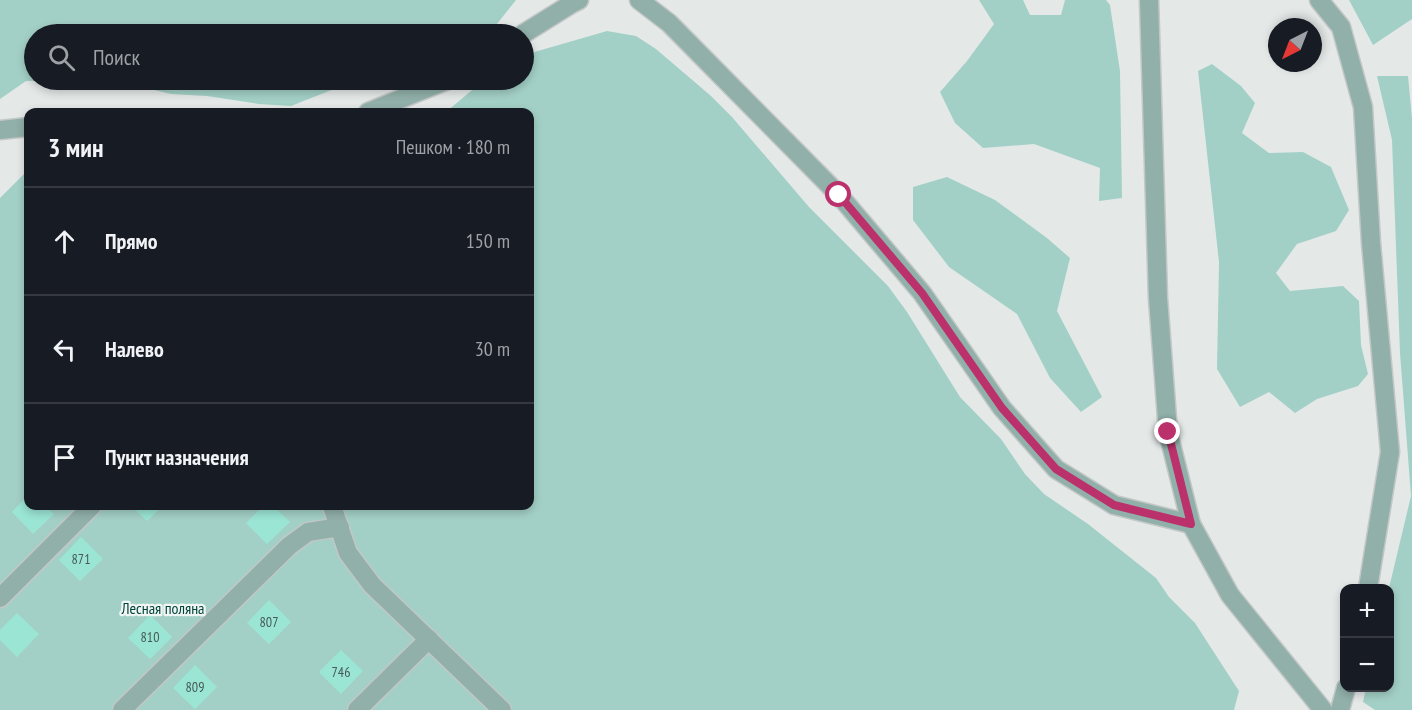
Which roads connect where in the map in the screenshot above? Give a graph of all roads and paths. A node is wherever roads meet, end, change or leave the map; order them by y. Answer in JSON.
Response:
{"nodes":[{"id":1,"x":579,"y":0,"type":"edge"},
{"id":2,"x":639,"y":0,"type":"edge"},
{"id":3,"x":1149,"y":0,"type":"edge"},
{"id":4,"x":1319,"y":0,"type":"edge"},
{"id":5,"x":534,"y":27,"type":"edge"},
{"id":6,"x":423,"y":90,"type":"edge"},
{"id":7,"x":378,"y":108,"type":"edge"},
{"id":8,"x":24,"y":127,"type":"edge"},
{"id":9,"x":0,"y":130,"type":"edge"},
{"id":10,"x":88,"y":510,"type":"edge"},
{"id":11,"x":334,"y":510,"type":"edge"},
{"id":12,"x":1191,"y":524,"type":"junction"},
{"id":13,"x":340,"y":527,"type":"junction"},
{"id":14,"x":1369,"y":584,"type":"edge"},
{"id":15,"x":0,"y":598,"type":"edge"},
{"id":16,"x":429,"y":639,"type":"junction"},
{"id":17,"x":1345,"y":692,"type":"edge"},
{"id":18,"x":122,"y":710,"type":"edge"},
{"id":19,"x":357,"y":710,"type":"edge"},
{"id":20,"x":502,"y":710,"type":"edge"},
{"id":21,"x":1323,"y":710,"type":"edge"},
{"id":22,"x":1340,"y":710,"type":"edge"}],
"edges":[{"from":1,"to":5,"type":"street"},
{"from":2,"to":12,"type":"street"},
{"from":3,"to":12,"type":"street"},
{"from":4,"to":14,"type":"street"},
{"from":6,"to":7,"type":"street"},
{"from":8,"to":9,"type":"street"},
{"from":10,"to":15,"type":"street"},
{"from":11,"to":13,"type":"street"},
{"from":12,"to":21,"type":"street"},
{"from":13,"to":16,"type":"street"},
{"from":13,"to":18,"type":"street"},
{"from":16,"to":19,"type":"street"},
{"from":16,"to":20,"type":"street"},
{"from":17,"to":22,"type":"street"}]}
